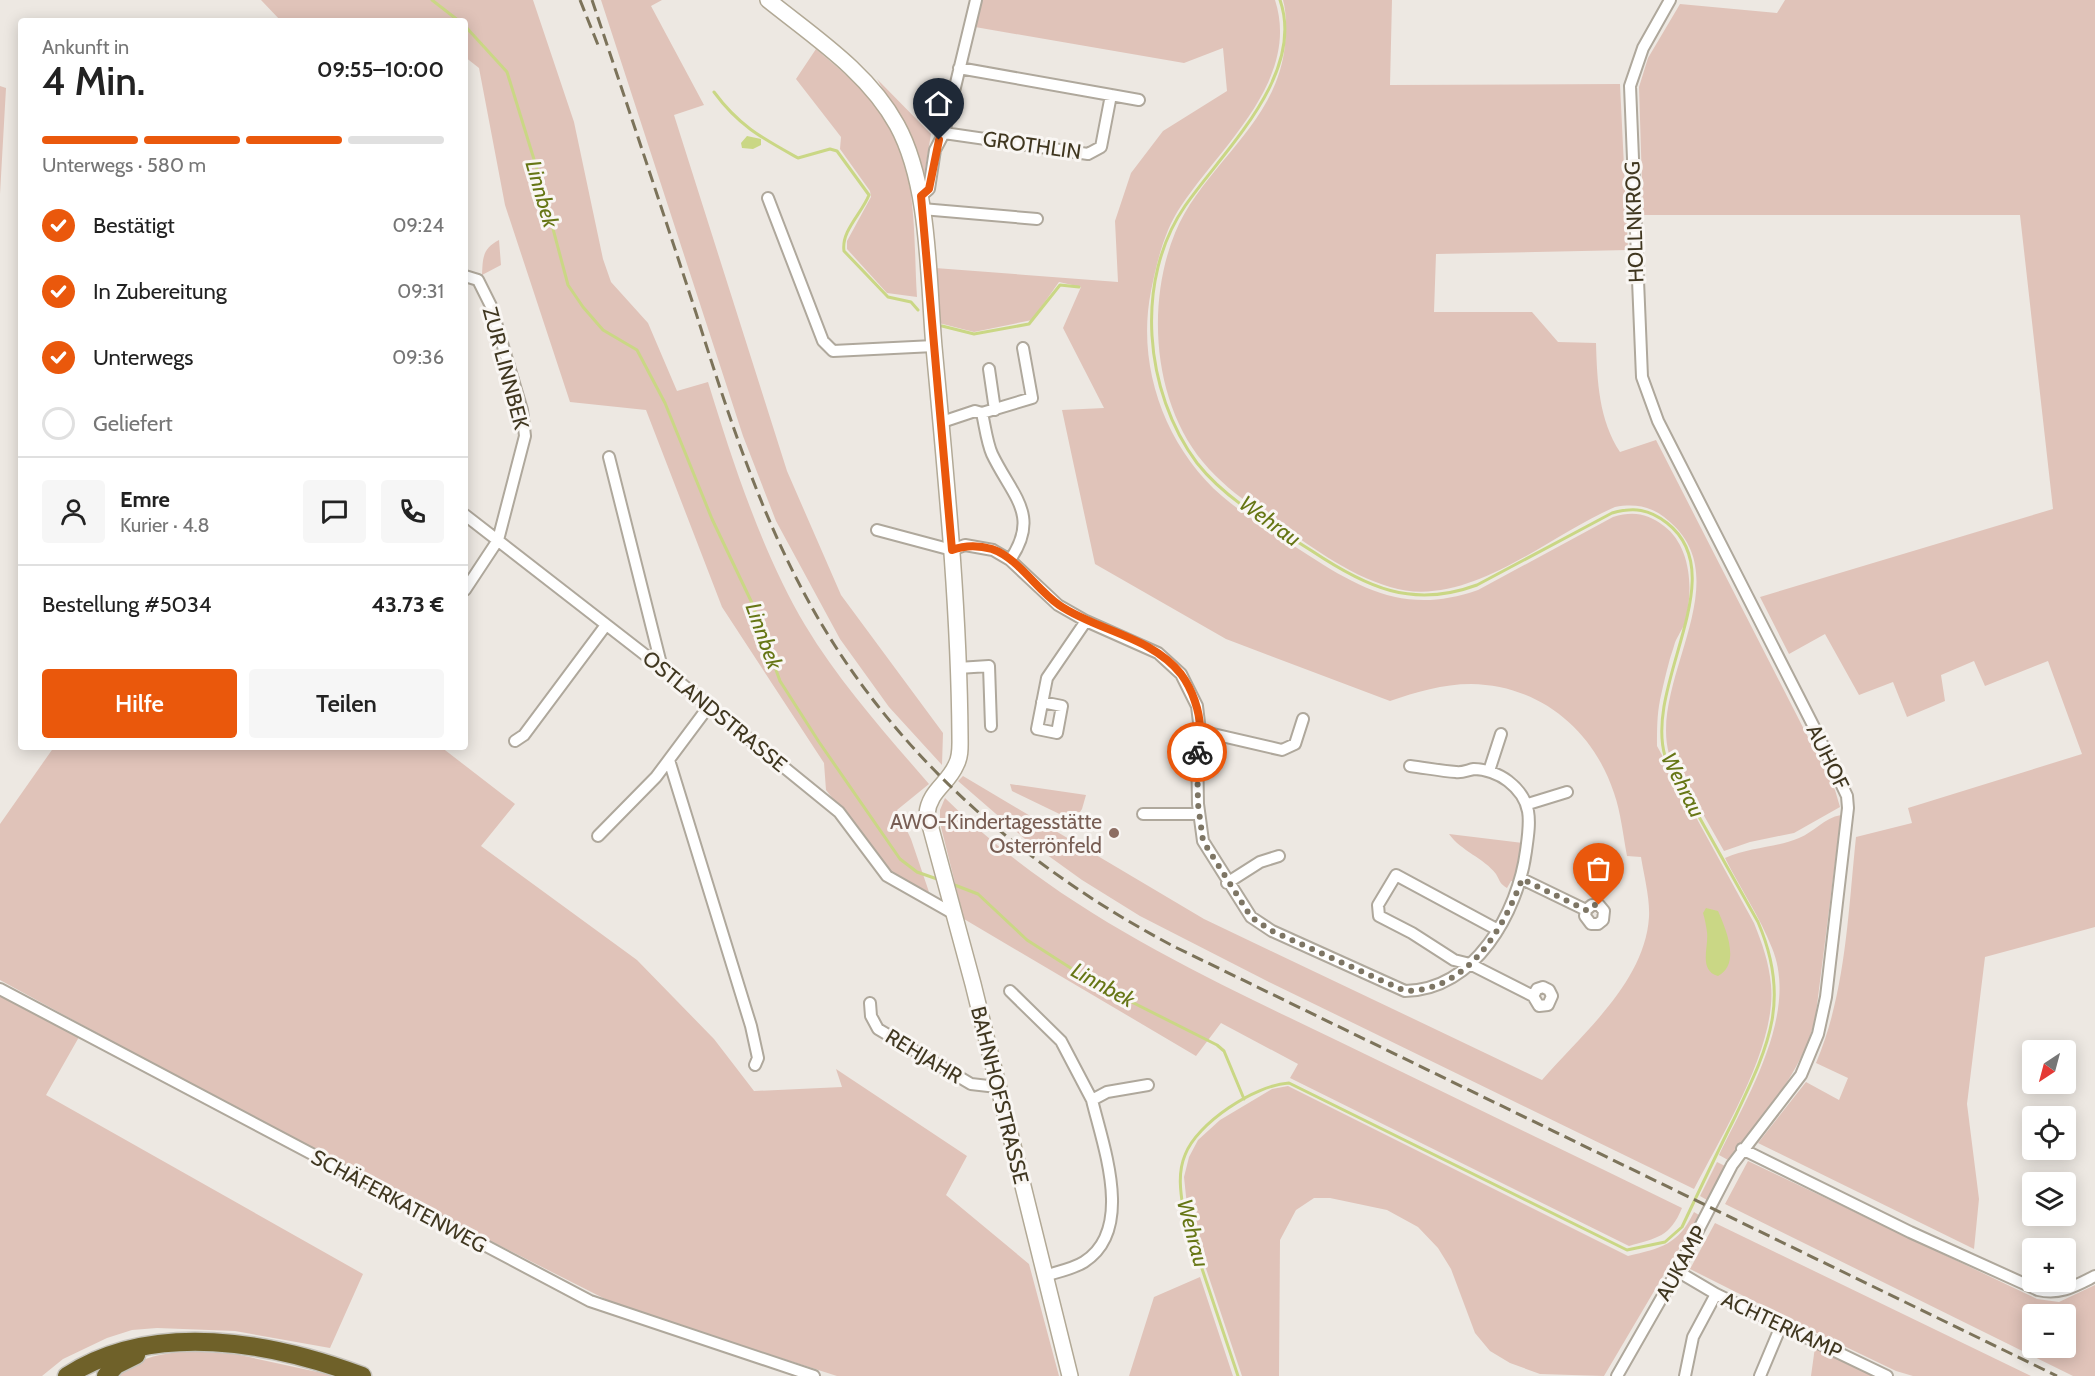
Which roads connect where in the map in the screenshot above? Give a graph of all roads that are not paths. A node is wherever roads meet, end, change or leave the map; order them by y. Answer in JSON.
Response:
{"nodes":[{"id":1,"x":768,"y":0,"type":"edge"},
{"id":2,"x":976,"y":0,"type":"edge"},
{"id":3,"x":1670,"y":0,"type":"edge"},
{"id":4,"x":959,"y":68,"type":"junction"},
{"id":5,"x":1111,"y":95,"type":"junction"},
{"id":6,"x":1139,"y":100,"type":"dead end"},
{"id":7,"x":944,"y":133,"type":"junction"},
{"id":8,"x":768,"y":198,"type":"dead end"},
{"id":9,"x":922,"y":208,"type":"junction"},
{"id":10,"x":1037,"y":219,"type":"dead end"},
{"id":11,"x":468,"y":277,"type":"edge"},
{"id":12,"x":934,"y":346,"type":"junction"},
{"id":13,"x":1023,"y":348,"type":"dead end"},
{"id":14,"x":988,"y":369,"type":"dead end"},
{"id":15,"x":1642,"y":377,"type":"joint"},
{"id":16,"x":994,"y":410,"type":"junction"},
{"id":17,"x":982,"y":413,"type":"junction"},
{"id":18,"x":942,"y":422,"type":"junction"},
{"id":19,"x":609,"y":457,"type":"dead end"},
{"id":20,"x":468,"y":516,"type":"edge"},
{"id":21,"x":876,"y":530,"type":"dead end"},
{"id":22,"x":498,"y":540,"type":"junction"},
{"id":23,"x":952,"y":550,"type":"junction"},
{"id":24,"x":1010,"y":561,"type":"junction"},
{"id":25,"x":468,"y":585,"type":"edge"},
{"id":26,"x":1086,"y":621,"type":"junction"},
{"id":27,"x":606,"y":625,"type":"junction"},
{"id":28,"x":662,"y":668,"type":"junction"},
{"id":29,"x":958,"y":668,"type":"junction"},
{"id":30,"x":1042,"y":702,"type":"dead end"},
{"id":31,"x":709,"y":706,"type":"junction"},
{"id":32,"x":1303,"y":719,"type":"dead end"},
{"id":33,"x":991,"y":726,"type":"dead end"},
{"id":34,"x":1200,"y":730,"type":"junction"},
{"id":35,"x":1501,"y":734,"type":"dead end"},
{"id":36,"x":515,"y":741,"type":"dead end"},
{"id":37,"x":669,"y":760,"type":"junction"},
{"id":38,"x":1410,"y":766,"type":"dead end"},
{"id":39,"x":1489,"y":771,"type":"junction"},
{"id":40,"x":1567,"y":792,"type":"dead end"},
{"id":41,"x":1528,"y":804,"type":"junction"},
{"id":42,"x":1143,"y":814,"type":"dead end"},
{"id":43,"x":1199,"y":814,"type":"junction"},
{"id":44,"x":598,"y":836,"type":"dead end"},
{"id":45,"x":1279,"y":856,"type":"dead end"},
{"id":46,"x":1522,"y":879,"type":"junction"},
{"id":47,"x":1227,"y":883,"type":"junction"},
{"id":48,"x":1586,"y":910,"type":"dead end"},
{"id":49,"x":954,"y":914,"type":"junction"},
{"id":50,"x":1498,"y":930,"type":"junction"},
{"id":51,"x":1470,"y":964,"type":"junction"},
{"id":52,"x":0,"y":989,"type":"edge"},
{"id":53,"x":1010,"y":991,"type":"dead end"},
{"id":54,"x":1533,"y":996,"type":"dead end"},
{"id":55,"x":870,"y":1003,"type":"dead end"},
{"id":56,"x":756,"y":1062,"type":"dead end"},
{"id":57,"x":1148,"y":1085,"type":"dead end"},
{"id":58,"x":997,"y":1087,"type":"junction"},
{"id":59,"x":1092,"y":1100,"type":"junction"},
{"id":60,"x":1742,"y":1149,"type":"junction"},
{"id":61,"x":1677,"y":1271,"type":"junction"},
{"id":62,"x":1044,"y":1276,"type":"junction"},
{"id":63,"x":2095,"y":1276,"type":"edge"},
{"id":64,"x":1716,"y":1294,"type":"junction"},
{"id":65,"x":1781,"y":1326,"type":"junction"},
{"id":66,"x":185,"y":1343,"type":"junction"},
{"id":67,"x":68,"y":1376,"type":"edge"},
{"id":68,"x":106,"y":1376,"type":"edge"},
{"id":69,"x":362,"y":1376,"type":"edge"},
{"id":70,"x":814,"y":1376,"type":"edge"},
{"id":71,"x":1070,"y":1376,"type":"edge"},
{"id":72,"x":1617,"y":1376,"type":"edge"},
{"id":73,"x":1685,"y":1376,"type":"edge"},
{"id":74,"x":1760,"y":1376,"type":"edge"},
{"id":75,"x":1887,"y":1376,"type":"edge"}],
"edges":[{"from":1,"to":9,"type":"main road"},
{"from":2,"to":4,"type":"street"},
{"from":3,"to":15,"type":"street","name":"HOLLNKROG"},
{"from":4,"to":5,"type":"street"},
{"from":4,"to":7,"type":"street"},
{"from":5,"to":6,"type":"street"},
{"from":5,"to":7,"type":"street","name":"GROTHLIN"},
{"from":7,"to":9,"type":"street"},
{"from":8,"to":12,"type":"street"},
{"from":9,"to":10,"type":"street"},
{"from":9,"to":12,"type":"main road"},
{"from":11,"to":22,"type":"street","name":"ZUR LINNBEK"},
{"from":12,"to":18,"type":"main road"},
{"from":13,"to":16,"type":"street"},
{"from":14,"to":16,"type":"street"},
{"from":15,"to":60,"type":"street","name":"AUHOF"},
{"from":16,"to":17,"type":"street"},
{"from":17,"to":18,"type":"street"},
{"from":17,"to":24,"type":"street"},
{"from":18,"to":23,"type":"main road"},
{"from":19,"to":28,"type":"street"},
{"from":20,"to":22,"type":"street","name":"OSTLANDSTRASSE"},
{"from":21,"to":23,"type":"street"},
{"from":22,"to":25,"type":"street","name":"ZUR LINNBEK"},
{"from":22,"to":27,"type":"street","name":"OSTLANDSTRASSE"},
{"from":23,"to":24,"type":"street"},
{"from":23,"to":29,"type":"main road"},
{"from":24,"to":26,"type":"street"},
{"from":26,"to":30,"type":"street"},
{"from":26,"to":34,"type":"street"},
{"from":27,"to":28,"type":"street","name":"OSTLANDSTRASSE"},
{"from":27,"to":36,"type":"street"},
{"from":28,"to":31,"type":"street","name":"OSTLANDSTRASSE"},
{"from":29,"to":33,"type":"street"},
{"from":29,"to":49,"type":"main road","name":"BAHNHOFSTRASSE"},
{"from":31,"to":37,"type":"street"},
{"from":31,"to":49,"type":"street","name":"OSTLANDSTRASSE"},
{"from":32,"to":34,"type":"street"},
{"from":34,"to":43,"type":"street"},
{"from":35,"to":39,"type":"street"},
{"from":37,"to":44,"type":"street"},
{"from":37,"to":56,"type":"street"},
{"from":38,"to":39,"type":"street"},
{"from":39,"to":41,"type":"street"},
{"from":40,"to":41,"type":"street"},
{"from":41,"to":46,"type":"street"},
{"from":42,"to":43,"type":"street"},
{"from":43,"to":47,"type":"street"},
{"from":45,"to":47,"type":"street"},
{"from":46,"to":48,"type":"street"},
{"from":46,"to":50,"type":"street"},
{"from":47,"to":51,"type":"street"},
{"from":49,"to":58,"type":"main road","name":"BAHNHOFSTRASSE"},
{"from":50,"to":51,"type":"street"},
{"from":50,"to":51,"type":"street"},
{"from":51,"to":54,"type":"street"},
{"from":52,"to":70,"type":"street","name":"SCHÄFERKATENWEG"},
{"from":53,"to":59,"type":"street"},
{"from":55,"to":58,"type":"street","name":"REHJAHR"},
{"from":57,"to":59,"type":"street"},
{"from":58,"to":62,"type":"main road","name":"BAHNHOFSTRASSE"},
{"from":59,"to":62,"type":"street"},
{"from":60,"to":61,"type":"street","name":"AUKAMP"},
{"from":60,"to":63,"type":"street"},
{"from":61,"to":64,"type":"street","name":"ACHTERKAMP"},
{"from":61,"to":72,"type":"street","name":"AUKAMP"},
{"from":62,"to":71,"type":"main road","name":"BAHNHOFSTRASSE"},
{"from":64,"to":65,"type":"street","name":"ACHTERKAMP"},
{"from":64,"to":73,"type":"street"},
{"from":65,"to":74,"type":"street"},
{"from":65,"to":75,"type":"street","name":"ACHTERKAMP"},
{"from":66,"to":67,"type":"highway"},
{"from":66,"to":68,"type":"highway"},
{"from":66,"to":69,"type":"highway"}]}
